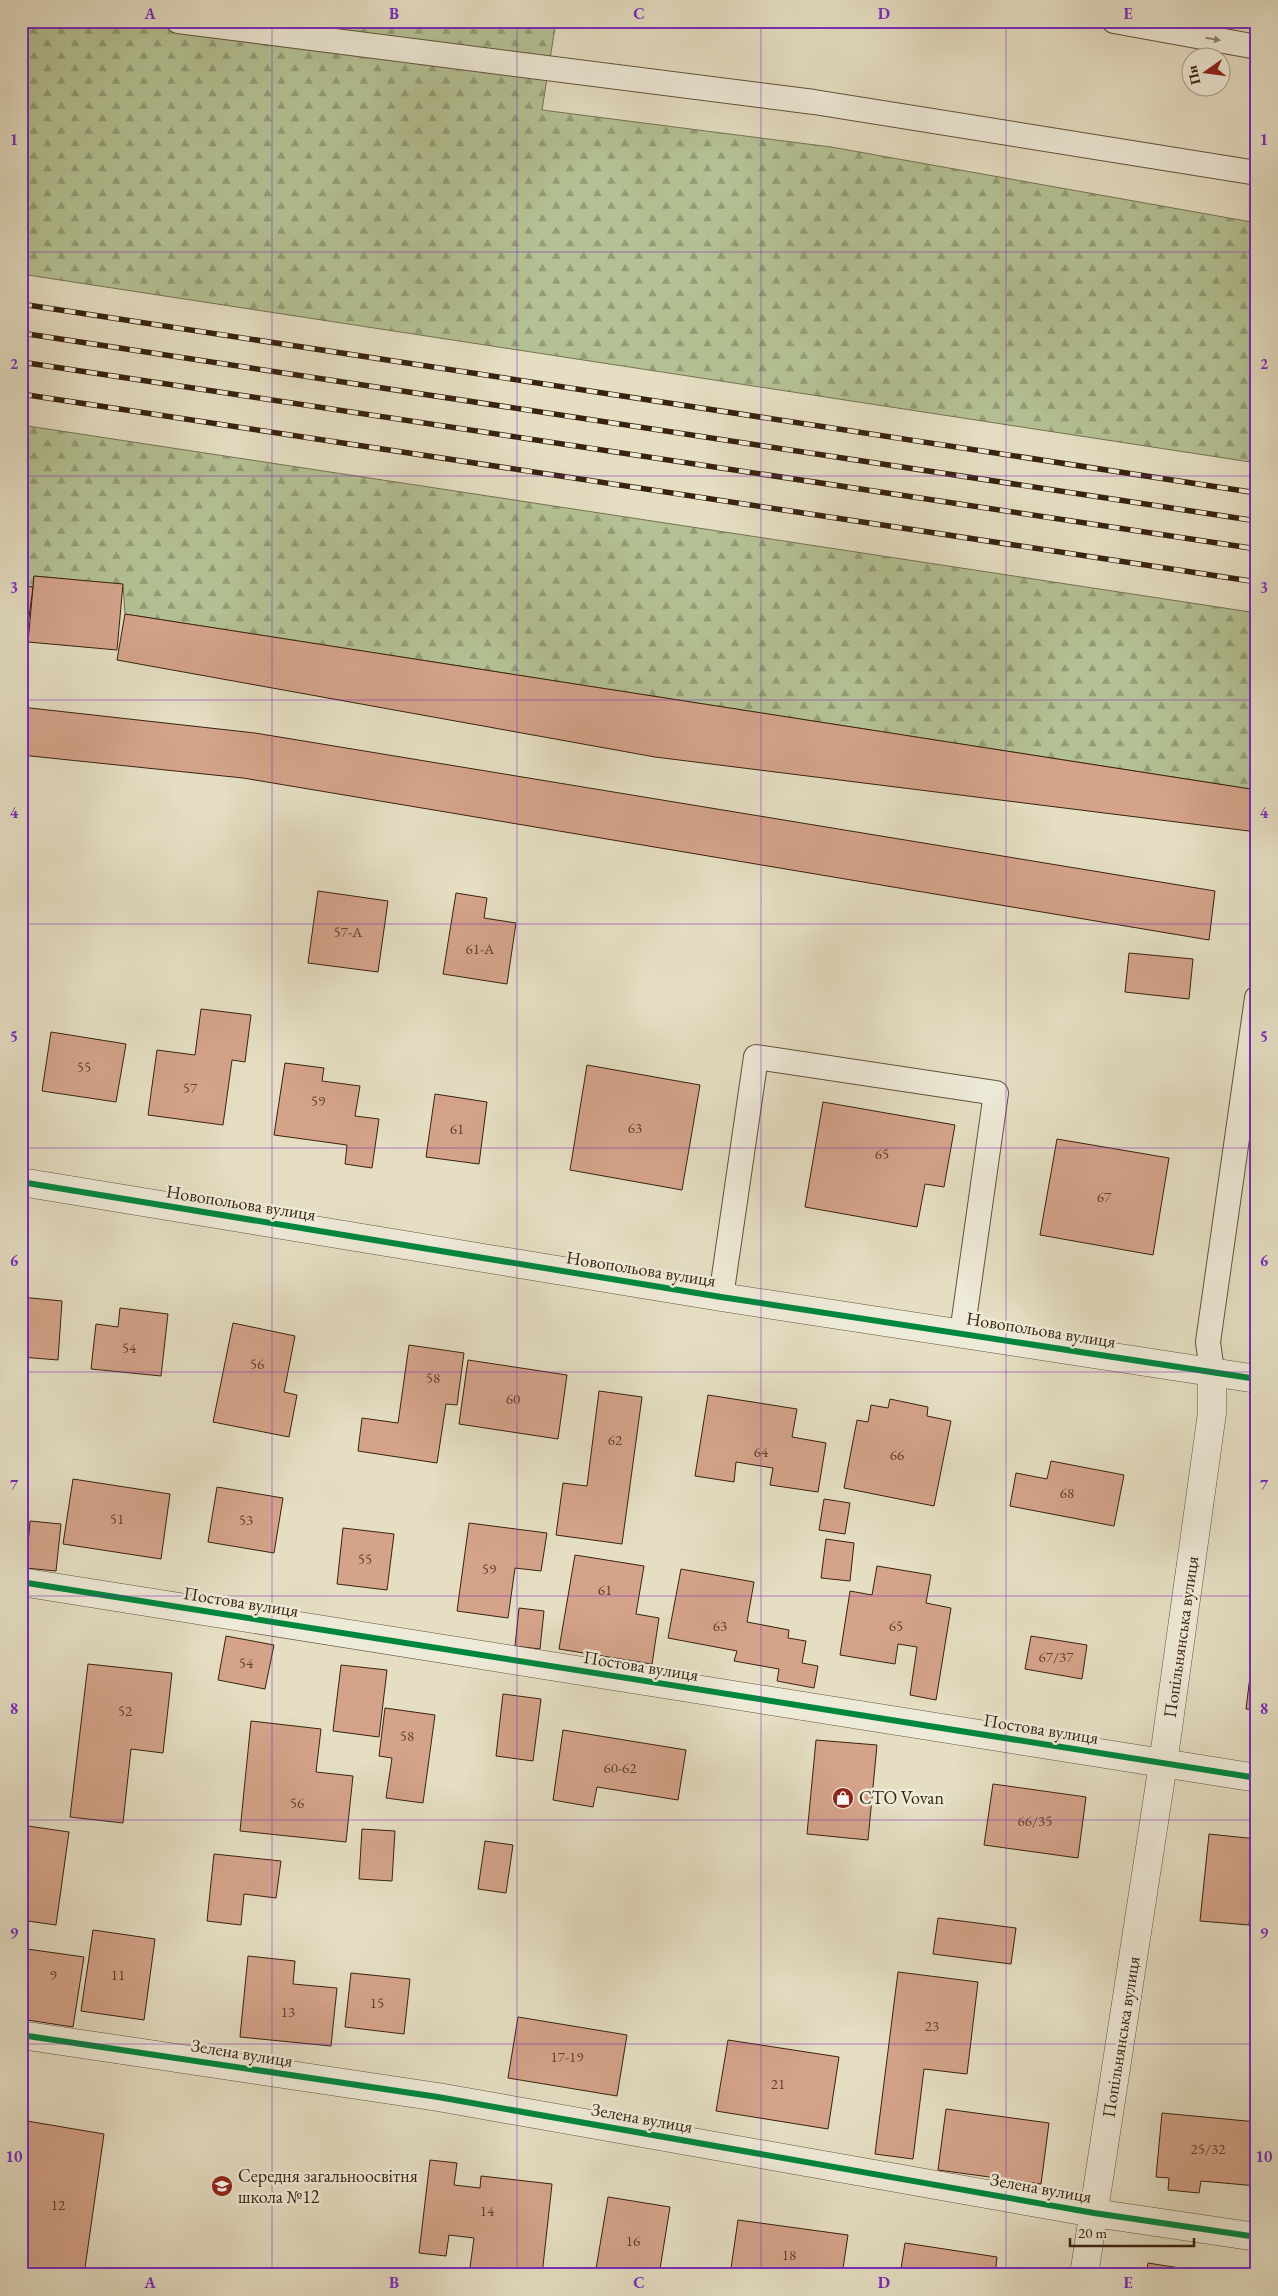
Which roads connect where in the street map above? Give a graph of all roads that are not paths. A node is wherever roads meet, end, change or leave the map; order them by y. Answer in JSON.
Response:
{"nodes":[{"id":1,"x":178,"y":21,"type":"edge"},
{"id":2,"x":1114,"y":21,"type":"edge"},
{"id":3,"x":1257,"y":47,"type":"edge"},
{"id":4,"x":1257,"y":173,"type":"edge"},
{"id":5,"x":1257,"y":998,"type":"edge"},
{"id":6,"x":1247,"y":1140,"type":"edge"},
{"id":7,"x":21,"y":1182,"type":"edge"},
{"id":8,"x":721,"y":1297,"type":"junction"},
{"id":9,"x":962,"y":1333,"type":"junction"},
{"id":10,"x":1212,"y":1372,"type":"junction"},
{"id":11,"x":1257,"y":1379,"type":"edge"},
{"id":12,"x":21,"y":1582,"type":"edge"},
{"id":13,"x":1163,"y":1764,"type":"junction"},
{"id":14,"x":1257,"y":1778,"type":"edge"},
{"id":15,"x":21,"y":2035,"type":"edge"},
{"id":16,"x":1094,"y":2212,"type":"junction"},
{"id":17,"x":1257,"y":2237,"type":"edge"},
{"id":18,"x":1084,"y":2275,"type":"edge"}],
"edges":[{"from":1,"to":4,"type":"lane"},
{"from":2,"to":3,"type":"lane","one_way":true},
{"from":5,"to":6,"type":"lane","name":"Попільнянська вулиця"},
{"from":6,"to":10,"type":"lane","name":"Попільнянська вулиця"},
{"from":7,"to":8,"type":"street","name":"Новопольова вулиця"},
{"from":8,"to":9,"type":"street","name":"Новопольова вулиця"},
{"from":8,"to":9,"type":"lane"},
{"from":9,"to":10,"type":"street","name":"Новопольова вулиця"},
{"from":10,"to":11,"type":"street","name":"Новопольова вулиця"},
{"from":10,"to":13,"type":"street","name":"Попільнянська вулиця"},
{"from":12,"to":13,"type":"street","name":"Постова вулиця"},
{"from":13,"to":14,"type":"street","name":"Постова вулиця"},
{"from":13,"to":16,"type":"street","name":"Попільнянська вулиця"},
{"from":15,"to":16,"type":"street","name":"Зелена вулиця"},
{"from":16,"to":17,"type":"street","name":"Зелена вулиця"},
{"from":16,"to":18,"type":"street","name":"Попільнянська вулиця"}]}
